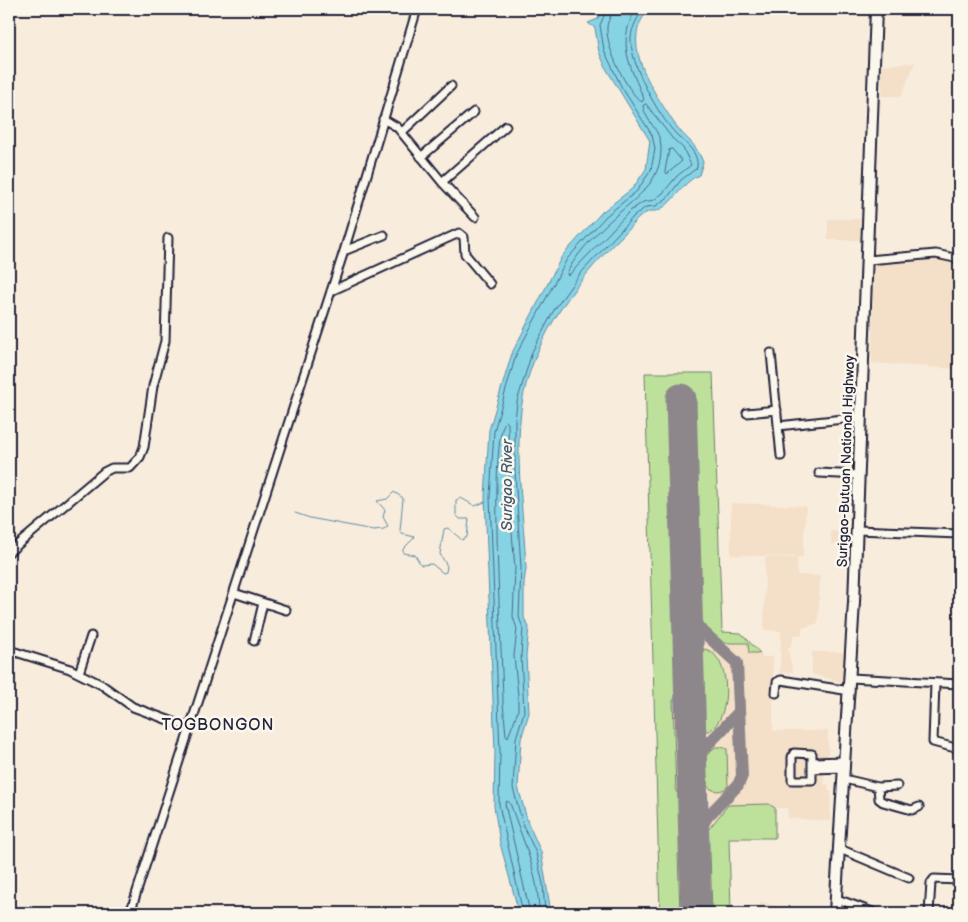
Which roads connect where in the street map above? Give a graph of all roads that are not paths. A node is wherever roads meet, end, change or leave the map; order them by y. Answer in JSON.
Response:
{"nodes":[{"id":1,"x":417,"y":9,"type":"edge"},
{"id":2,"x":876,"y":9,"type":"edge"},
{"id":3,"x":451,"y":86,"type":"dead end"},
{"id":4,"x":474,"y":112,"type":"dead end"},
{"id":5,"x":383,"y":119,"type":"junction"},
{"id":6,"x":506,"y":126,"type":"dead end"},
{"id":7,"x":402,"y":132,"type":"junction"},
{"id":8,"x":421,"y":156,"type":"junction"},
{"id":9,"x":442,"y":182,"type":"junction"},
{"id":10,"x":475,"y":217,"type":"dead end"},
{"id":11,"x":384,"y":235,"type":"dead end"},
{"id":12,"x":168,"y":238,"type":"dead end"},
{"id":13,"x":344,"y":251,"type":"junction"},
{"id":14,"x":959,"y":259,"type":"edge"},
{"id":15,"x":868,"y":260,"type":"junction"},
{"id":16,"x":490,"y":284,"type":"dead end"},
{"id":17,"x":331,"y":291,"type":"junction"},
{"id":18,"x":771,"y":354,"type":"dead end"},
{"id":19,"x":777,"y":410,"type":"junction"},
{"id":20,"x":747,"y":413,"type":"dead end"},
{"id":21,"x":862,"y":417,"type":"junction"},
{"id":22,"x":778,"y":426,"type":"junction"},
{"id":23,"x":781,"y":456,"type":"dead end"},
{"id":24,"x":819,"y":473,"type":"dead end"},
{"id":25,"x":860,"y":475,"type":"junction"},
{"id":26,"x":857,"y":530,"type":"junction"},
{"id":27,"x":959,"y":534,"type":"edge"},
{"id":28,"x":9,"y":552,"type":"edge"},
{"id":29,"x":234,"y":593,"type":"junction"},
{"id":30,"x":263,"y":603,"type":"junction"},
{"id":31,"x":286,"y":610,"type":"dead end"},
{"id":32,"x":91,"y":636,"type":"dead end"},
{"id":33,"x":254,"y":641,"type":"dead end"},
{"id":34,"x":9,"y":650,"type":"edge"},
{"id":35,"x":79,"y":673,"type":"junction"},
{"id":36,"x":851,"y":678,"type":"junction"},
{"id":37,"x":935,"y":683,"type":"junction"},
{"id":38,"x":959,"y":684,"type":"edge"},
{"id":39,"x":850,"y":691,"type":"junction"},
{"id":40,"x":776,"y":693,"type":"dead end"},
{"id":41,"x":190,"y":728,"type":"junction"},
{"id":42,"x":959,"y":750,"type":"edge"},
{"id":43,"x":812,"y":765,"type":"junction"},
{"id":44,"x":845,"y":765,"type":"junction"},
{"id":45,"x":844,"y":779,"type":"junction"},
{"id":46,"x":878,"y":786,"type":"junction"},
{"id":47,"x":897,"y":786,"type":"dead end"},
{"id":48,"x":919,"y":807,"type":"dead end"},
{"id":49,"x":840,"y":849,"type":"junction"},
{"id":50,"x":909,"y":878,"type":"dead end"},
{"id":51,"x":959,"y":880,"type":"edge"},
{"id":52,"x":836,"y":899,"type":"junction"},
{"id":53,"x":130,"y":913,"type":"edge"},
{"id":54,"x":835,"y":913,"type":"edge"},
{"id":55,"x":874,"y":913,"type":"edge"},
{"id":56,"x":929,"y":913,"type":"edge"}],
"edges":[{"from":1,"to":5,"type":"street"},
{"from":2,"to":15,"type":"highway","name":"Surigao-Butuan National Highway"},
{"from":3,"to":7,"type":"street"},
{"from":4,"to":8,"type":"street"},
{"from":5,"to":7,"type":"street"},
{"from":5,"to":13,"type":"street"},
{"from":6,"to":9,"type":"street"},
{"from":7,"to":8,"type":"street"},
{"from":8,"to":9,"type":"street"},
{"from":9,"to":10,"type":"street"},
{"from":11,"to":13,"type":"street"},
{"from":12,"to":28,"type":"street"},
{"from":13,"to":17,"type":"street"},
{"from":14,"to":15,"type":"street"},
{"from":15,"to":21,"type":"highway","name":"Surigao-Butuan National Highway"},
{"from":16,"to":17,"type":"street"},
{"from":17,"to":29,"type":"street"},
{"from":18,"to":19,"type":"street"},
{"from":19,"to":20,"type":"street"},
{"from":19,"to":22,"type":"street"},
{"from":21,"to":22,"type":"street"},
{"from":21,"to":25,"type":"highway","name":"Surigao-Butuan National Highway"},
{"from":22,"to":23,"type":"street"},
{"from":24,"to":25,"type":"street"},
{"from":25,"to":26,"type":"highway","name":"Surigao-Butuan National Highway"},
{"from":26,"to":27,"type":"street"},
{"from":26,"to":36,"type":"highway","name":"Surigao-Butuan National Highway"},
{"from":29,"to":30,"type":"street"},
{"from":29,"to":41,"type":"street"},
{"from":30,"to":31,"type":"street"},
{"from":30,"to":33,"type":"street"},
{"from":32,"to":35,"type":"street"},
{"from":34,"to":35,"type":"street"},
{"from":35,"to":41,"type":"street"},
{"from":36,"to":37,"type":"street"},
{"from":36,"to":39,"type":"highway","name":"Surigao-Butuan National Highway"},
{"from":37,"to":38,"type":"street"},
{"from":37,"to":42,"type":"street"},
{"from":39,"to":40,"type":"street"},
{"from":39,"to":44,"type":"highway","name":"Surigao-Butuan National Highway"},
{"from":41,"to":53,"type":"street"},
{"from":43,"to":43,"type":"street"},
{"from":43,"to":44,"type":"street"},
{"from":44,"to":45,"type":"highway","name":"Surigao-Butuan National Highway"},
{"from":45,"to":46,"type":"street"},
{"from":45,"to":49,"type":"highway","name":"Surigao-Butuan National Highway"},
{"from":46,"to":47,"type":"street"},
{"from":46,"to":48,"type":"street"},
{"from":49,"to":50,"type":"street"},
{"from":49,"to":52,"type":"highway","name":"Surigao-Butuan National Highway"},
{"from":51,"to":56,"type":"street"},
{"from":52,"to":54,"type":"highway","name":"Surigao-Butuan National Highway"},
{"from":52,"to":55,"type":"street"}]}
